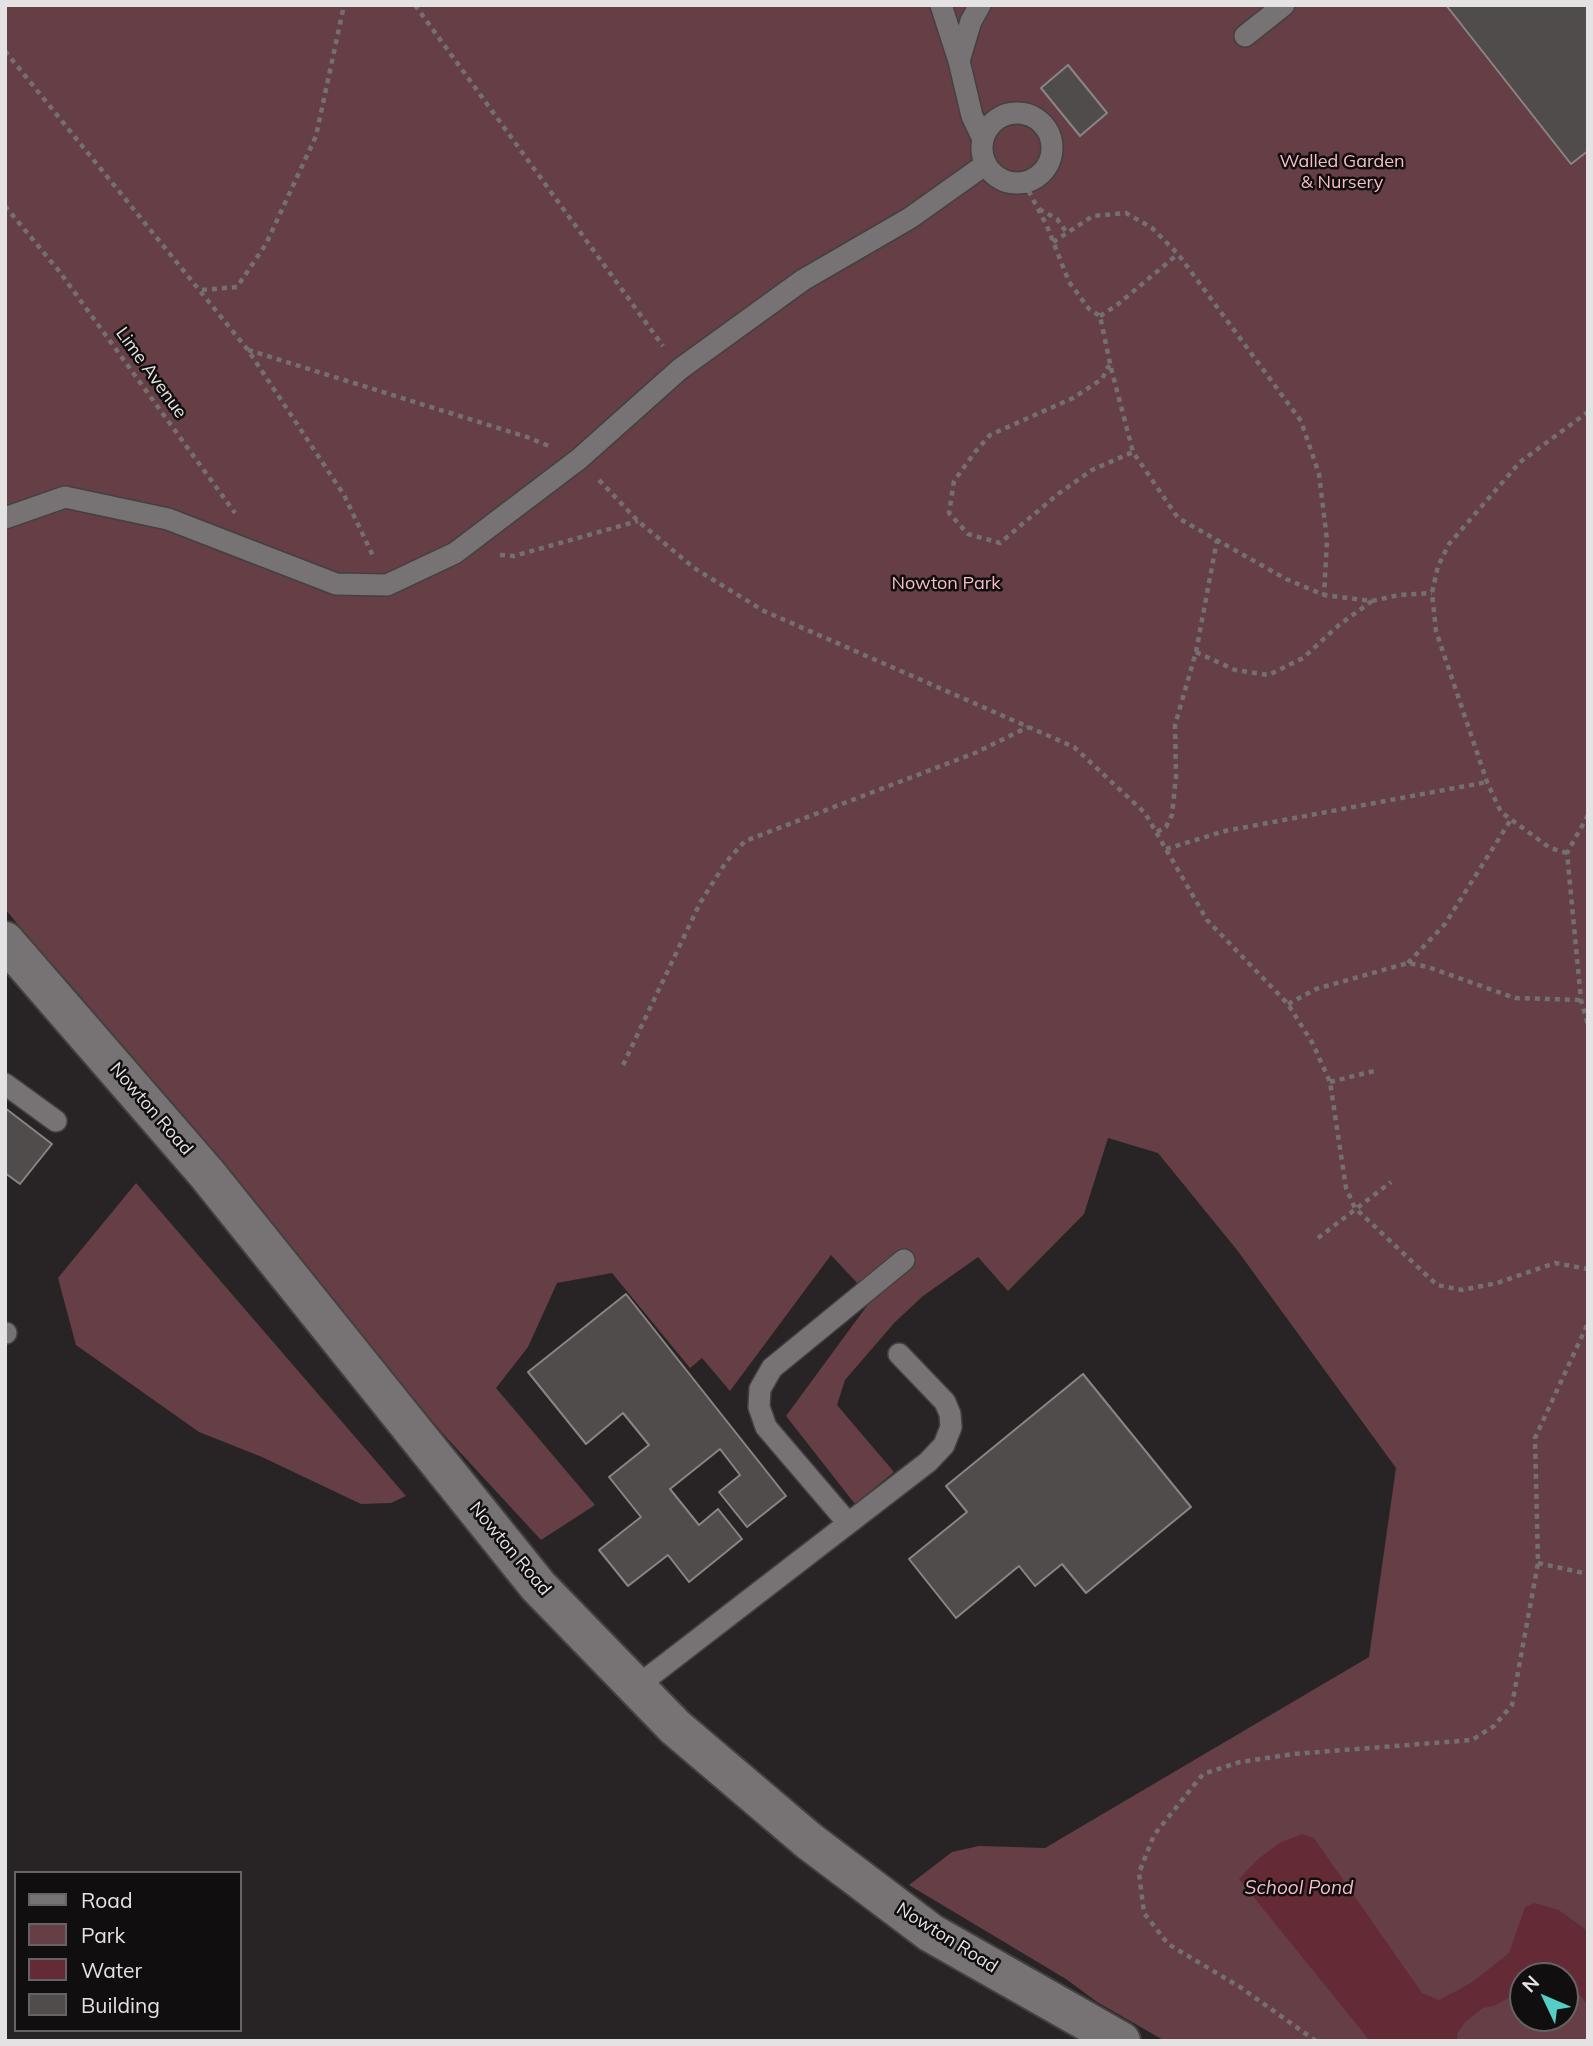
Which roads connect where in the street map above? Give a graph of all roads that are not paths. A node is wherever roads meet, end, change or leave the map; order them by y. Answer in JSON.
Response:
{"nodes":[{"id":1,"x":940,"y":5,"type":"edge"},
{"id":2,"x":980,"y":5,"type":"edge"},
{"id":3,"x":1284,"y":5,"type":"edge"},
{"id":4,"x":1245,"y":36,"type":"dead end"},
{"id":5,"x":960,"y":61,"type":"junction"},
{"id":6,"x":983,"y":139,"type":"junction"},
{"id":7,"x":986,"y":164,"type":"junction"},
{"id":8,"x":5,"y":518,"type":"edge"},
{"id":9,"x":5,"y":941,"type":"edge"},
{"id":10,"x":5,"y":1084,"type":"edge"},
{"id":11,"x":56,"y":1121,"type":"dead end"},
{"id":12,"x":904,"y":1260,"type":"dead end"},
{"id":13,"x":900,"y":1354,"type":"dead end"},
{"id":14,"x":848,"y":1523,"type":"junction"},
{"id":15,"x":636,"y":1687,"type":"junction"},
{"id":16,"x":1121,"y":2041,"type":"edge"}],
"edges":[{"from":1,"to":5,"type":"lane"},
{"from":2,"to":5,"type":"lane"},
{"from":3,"to":4,"type":"lane"},
{"from":5,"to":6,"type":"lane"},
{"from":6,"to":7,"type":"lane"},
{"from":6,"to":7,"type":"lane"},
{"from":7,"to":8,"type":"lane"},
{"from":9,"to":15,"type":"street","name":"Nowton Road"},
{"from":10,"to":11,"type":"lane"},
{"from":12,"to":14,"type":"lane"},
{"from":13,"to":14,"type":"lane"},
{"from":14,"to":15,"type":"lane"},
{"from":15,"to":16,"type":"street","name":"Nowton Road"}]}
